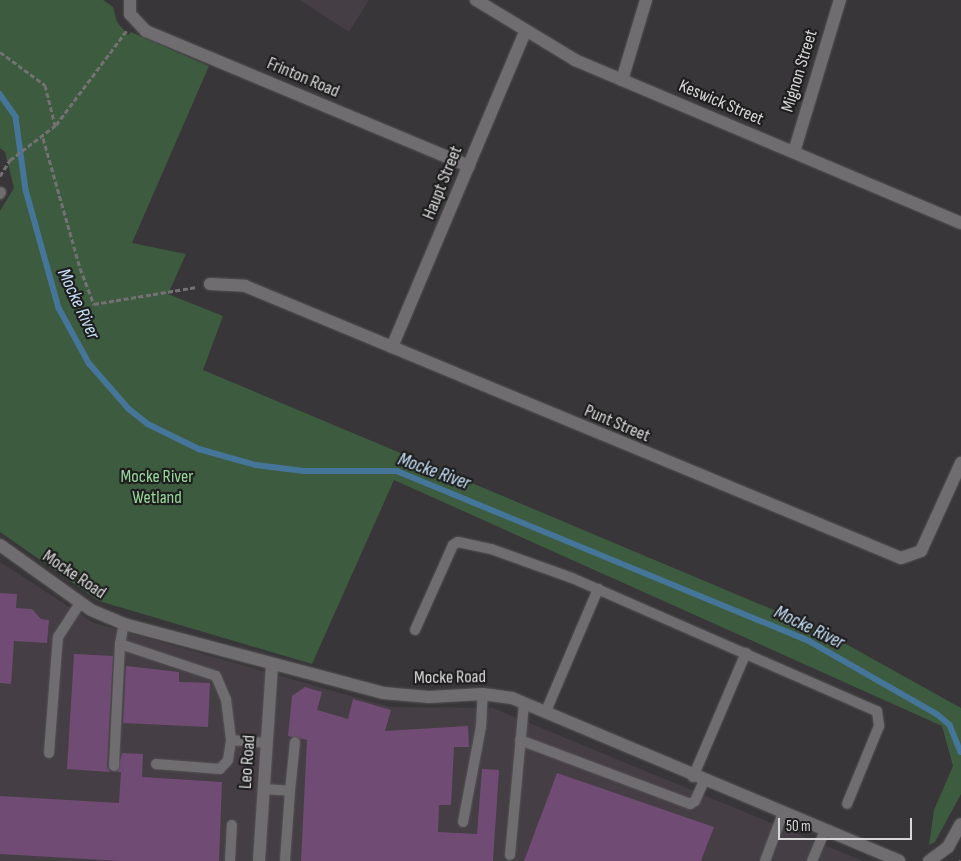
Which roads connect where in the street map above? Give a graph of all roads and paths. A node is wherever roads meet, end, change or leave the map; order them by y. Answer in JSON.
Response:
{"nodes":[{"id":1,"x":130,"y":0,"type":"edge"},
{"id":2,"x":476,"y":0,"type":"edge"},
{"id":3,"x":646,"y":0,"type":"edge"},
{"id":4,"x":840,"y":0,"type":"edge"},
{"id":5,"x":132,"y":18,"type":"junction"},
{"id":6,"x":524,"y":32,"type":"junction"},
{"id":7,"x":0,"y":52,"type":"edge"},
{"id":8,"x":622,"y":80,"type":"junction"},
{"id":9,"x":56,"y":125,"type":"junction"},
{"id":10,"x":43,"y":138,"type":"junction"},
{"id":11,"x":794,"y":152,"type":"junction"},
{"id":12,"x":469,"y":166,"type":"junction"},
{"id":13,"x":0,"y":176,"type":"edge"},
{"id":14,"x":961,"y":223,"type":"edge"},
{"id":15,"x":210,"y":284,"type":"joint"},
{"id":16,"x":392,"y":346,"type":"junction"},
{"id":17,"x":960,"y":466,"type":"edge"},
{"id":18,"x":0,"y":545,"type":"edge"},
{"id":19,"x":598,"y":589,"type":"junction"},
{"id":20,"x":80,"y":603,"type":"junction"},
{"id":21,"x":124,"y":624,"type":"junction"},
{"id":22,"x":415,"y":630,"type":"dead end"},
{"id":23,"x":120,"y":644,"type":"junction"},
{"id":24,"x":746,"y":653,"type":"junction"},
{"id":25,"x":272,"y":665,"type":"junction"},
{"id":26,"x":483,"y":694,"type":"junction"},
{"id":27,"x":524,"y":703,"type":"junction"},
{"id":28,"x":546,"y":711,"type":"junction"},
{"id":29,"x":231,"y":740,"type":"junction"},
{"id":30,"x":520,"y":740,"type":"junction"},
{"id":31,"x":267,"y":742,"type":"junction"},
{"id":32,"x":295,"y":742,"type":"dead end"},
{"id":33,"x":49,"y":753,"type":"dead end"},
{"id":34,"x":156,"y":764,"type":"dead end"},
{"id":35,"x":114,"y":766,"type":"dead end"},
{"id":36,"x":699,"y":779,"type":"junction"},
{"id":37,"x":264,"y":789,"type":"junction"},
{"id":38,"x":290,"y":791,"type":"junction"},
{"id":39,"x":847,"y":804,"type":"dead end"},
{"id":40,"x":783,"y":813,"type":"junction"},
{"id":41,"x":463,"y":822,"type":"dead end"},
{"id":42,"x":961,"y":824,"type":"edge"},
{"id":43,"x":232,"y":825,"type":"dead end"},
{"id":44,"x":825,"y":830,"type":"junction"},
{"id":45,"x":510,"y":855,"type":"dead end"},
{"id":46,"x":230,"y":861,"type":"edge"},
{"id":47,"x":259,"y":861,"type":"edge"},
{"id":48,"x":285,"y":861,"type":"edge"},
{"id":49,"x":765,"y":861,"type":"edge"},
{"id":50,"x":812,"y":861,"type":"edge"},
{"id":51,"x":899,"y":861,"type":"edge"},
{"id":52,"x":929,"y":861,"type":"edge"}],
"edges":[{"from":1,"to":5,"type":"street"},
{"from":2,"to":6,"type":"street","name":"Keswick Street"},
{"from":3,"to":8,"type":"street"},
{"from":4,"to":11,"type":"street","name":"Mignon Street"},
{"from":5,"to":9,"type":"path"},
{"from":5,"to":12,"type":"street","name":"Frinton Road"},
{"from":6,"to":8,"type":"street","name":"Keswick Street"},
{"from":6,"to":12,"type":"street","name":"Haupt Street"},
{"from":7,"to":9,"type":"path"},
{"from":8,"to":11,"type":"street","name":"Keswick Street"},
{"from":9,"to":10,"type":"path"},
{"from":10,"to":13,"type":"path"},
{"from":10,"to":15,"type":"path"},
{"from":11,"to":14,"type":"street","name":"Keswick Street"},
{"from":12,"to":16,"type":"street","name":"Haupt Street"},
{"from":15,"to":16,"type":"street","name":"Punt Street"},
{"from":16,"to":17,"type":"street","name":"Punt Street"},
{"from":18,"to":20,"type":"street","name":"Mocke Road"},
{"from":19,"to":22,"type":"lane"},
{"from":19,"to":24,"type":"lane"},
{"from":19,"to":28,"type":"lane"},
{"from":20,"to":21,"type":"street","name":"Mocke Road"},
{"from":20,"to":33,"type":"lane"},
{"from":21,"to":23,"type":"lane"},
{"from":21,"to":25,"type":"street","name":"Mocke Road"},
{"from":23,"to":29,"type":"lane"},
{"from":23,"to":35,"type":"lane"},
{"from":24,"to":36,"type":"lane"},
{"from":24,"to":39,"type":"lane"},
{"from":25,"to":26,"type":"street","name":"Mocke Road"},
{"from":25,"to":31,"type":"street","name":"Leo Road"},
{"from":26,"to":27,"type":"street","name":"Mocke Road"},
{"from":26,"to":41,"type":"lane"},
{"from":27,"to":28,"type":"street","name":"Mocke Road"},
{"from":27,"to":30,"type":"lane"},
{"from":28,"to":36,"type":"street","name":"Mocke Road"},
{"from":29,"to":31,"type":"lane"},
{"from":29,"to":34,"type":"lane"},
{"from":30,"to":36,"type":"lane"},
{"from":30,"to":45,"type":"lane"},
{"from":31,"to":37,"type":"street","name":"Leo Road"},
{"from":32,"to":38,"type":"lane"},
{"from":36,"to":40,"type":"street","name":"Mocke Road"},
{"from":37,"to":38,"type":"lane"},
{"from":37,"to":47,"type":"street","name":"Leo Road"},
{"from":38,"to":48,"type":"lane"},
{"from":40,"to":44,"type":"street","name":"Mocke Road"},
{"from":40,"to":49,"type":"lane"},
{"from":42,"to":52,"type":"street"},
{"from":43,"to":46,"type":"lane"},
{"from":44,"to":50,"type":"lane"},
{"from":44,"to":51,"type":"street","name":"Mocke Road"}]}
